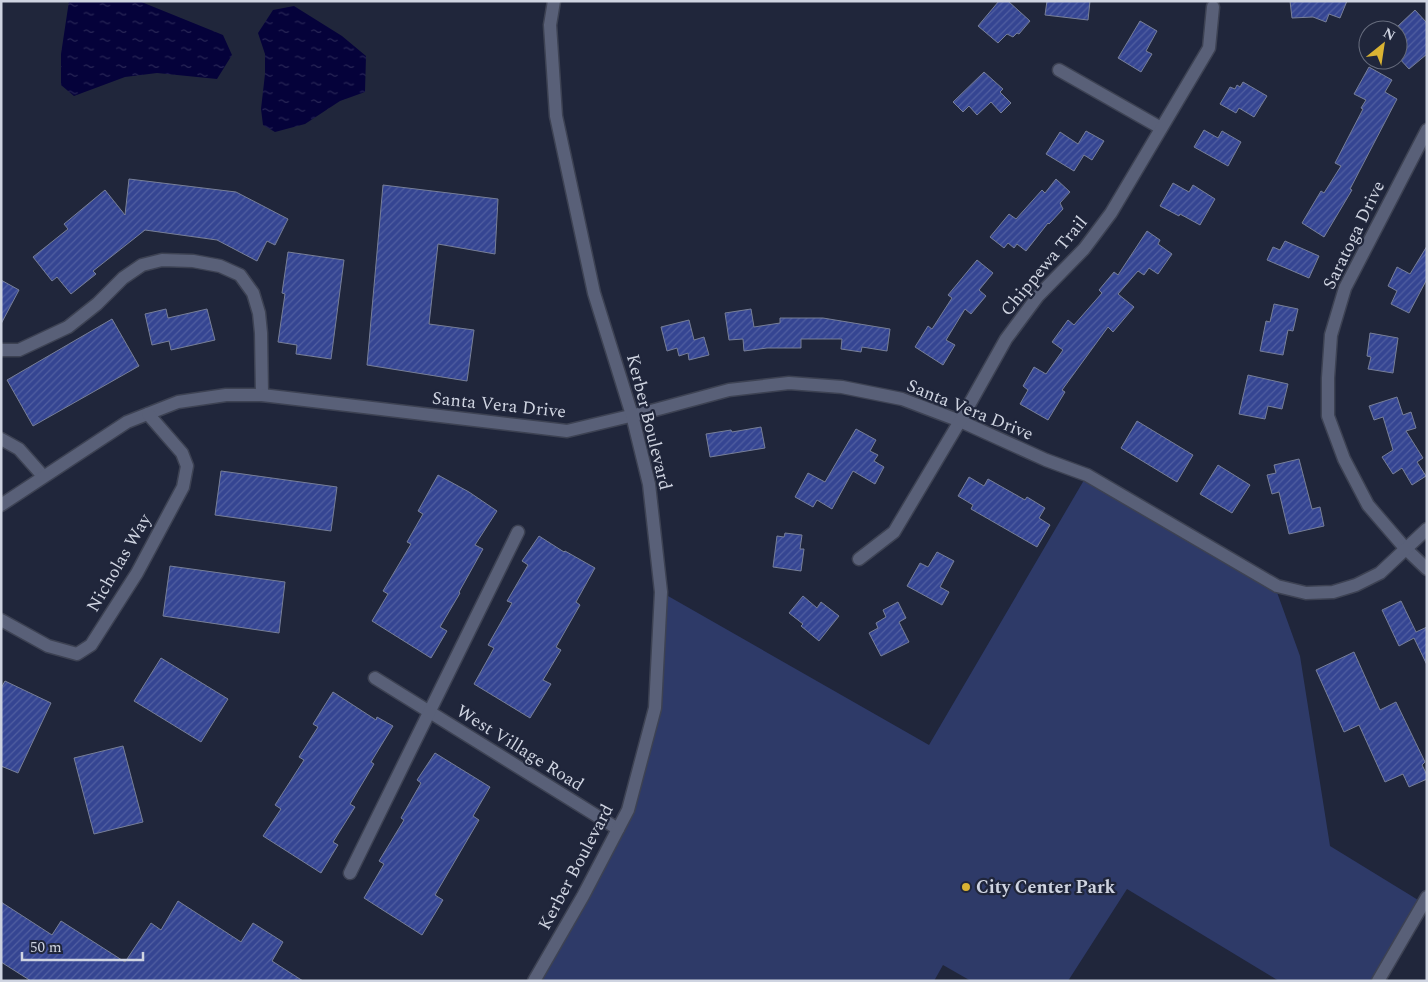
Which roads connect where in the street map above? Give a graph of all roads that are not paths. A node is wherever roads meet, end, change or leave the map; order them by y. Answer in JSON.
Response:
{"nodes":[{"id":1,"x":554,"y":1,"type":"edge"},
{"id":2,"x":1213,"y":7,"type":"dead end"},
{"id":3,"x":1059,"y":70,"type":"dead end"},
{"id":4,"x":1161,"y":128,"type":"junction"},
{"id":5,"x":1427,"y":130,"type":"edge"},
{"id":6,"x":1,"y":350,"type":"edge"},
{"id":7,"x":262,"y":395,"type":"junction"},
{"id":8,"x":148,"y":414,"type":"junction"},
{"id":9,"x":632,"y":415,"type":"junction"},
{"id":10,"x":960,"y":421,"type":"junction"},
{"id":11,"x":1,"y":439,"type":"edge"},
{"id":12,"x":43,"y":476,"type":"junction"},
{"id":13,"x":1,"y":505,"type":"edge"},
{"id":14,"x":1427,"y":529,"type":"edge"},
{"id":15,"x":518,"y":532,"type":"dead end"},
{"id":16,"x":1405,"y":548,"type":"junction"},
{"id":17,"x":859,"y":559,"type":"dead end"},
{"id":18,"x":1427,"y":569,"type":"edge"},
{"id":19,"x":1,"y":620,"type":"edge"},
{"id":20,"x":375,"y":678,"type":"dead end"},
{"id":21,"x":429,"y":712,"type":"junction"},
{"id":22,"x":618,"y":829,"type":"junction"},
{"id":23,"x":350,"y":873,"type":"dead end"},
{"id":24,"x":1426,"y":902,"type":"edge"},
{"id":25,"x":534,"y":981,"type":"edge"},
{"id":26,"x":1378,"y":981,"type":"edge"}],
"edges":[{"from":1,"to":9,"type":"street","name":"Kerber Boulevard"},
{"from":2,"to":4,"type":"street","name":"Chippewa Trail"},
{"from":3,"to":4,"type":"street"},
{"from":4,"to":10,"type":"street","name":"Chippewa Trail"},
{"from":5,"to":16,"type":"street","name":"Saratoga Drive"},
{"from":6,"to":7,"type":"street"},
{"from":7,"to":8,"type":"street","name":"Santa Vera Drive"},
{"from":7,"to":9,"type":"street","name":"Santa Vera Drive"},
{"from":8,"to":12,"type":"street","name":"Santa Vera Drive"},
{"from":8,"to":19,"type":"street","name":"Nicholas Way"},
{"from":9,"to":10,"type":"street","name":"Santa Vera Drive"},
{"from":9,"to":22,"type":"street","name":"Kerber Boulevard"},
{"from":10,"to":16,"type":"street","name":"Santa Vera Drive"},
{"from":10,"to":17,"type":"street","name":"Chippewa Trail"},
{"from":11,"to":12,"type":"street"},
{"from":12,"to":13,"type":"street","name":"Santa Vera Drive"},
{"from":14,"to":16,"type":"street","name":"Santa Vera Drive"},
{"from":15,"to":21,"type":"street","name":"West Village Road"},
{"from":16,"to":18,"type":"street","name":"Saratoga Drive"},
{"from":20,"to":21,"type":"street","name":"West Village Road"},
{"from":21,"to":22,"type":"street","name":"West Village Road"},
{"from":21,"to":23,"type":"street","name":"West Village Road"},
{"from":22,"to":25,"type":"street","name":"Kerber Boulevard"},
{"from":24,"to":26,"type":"street"}]}
